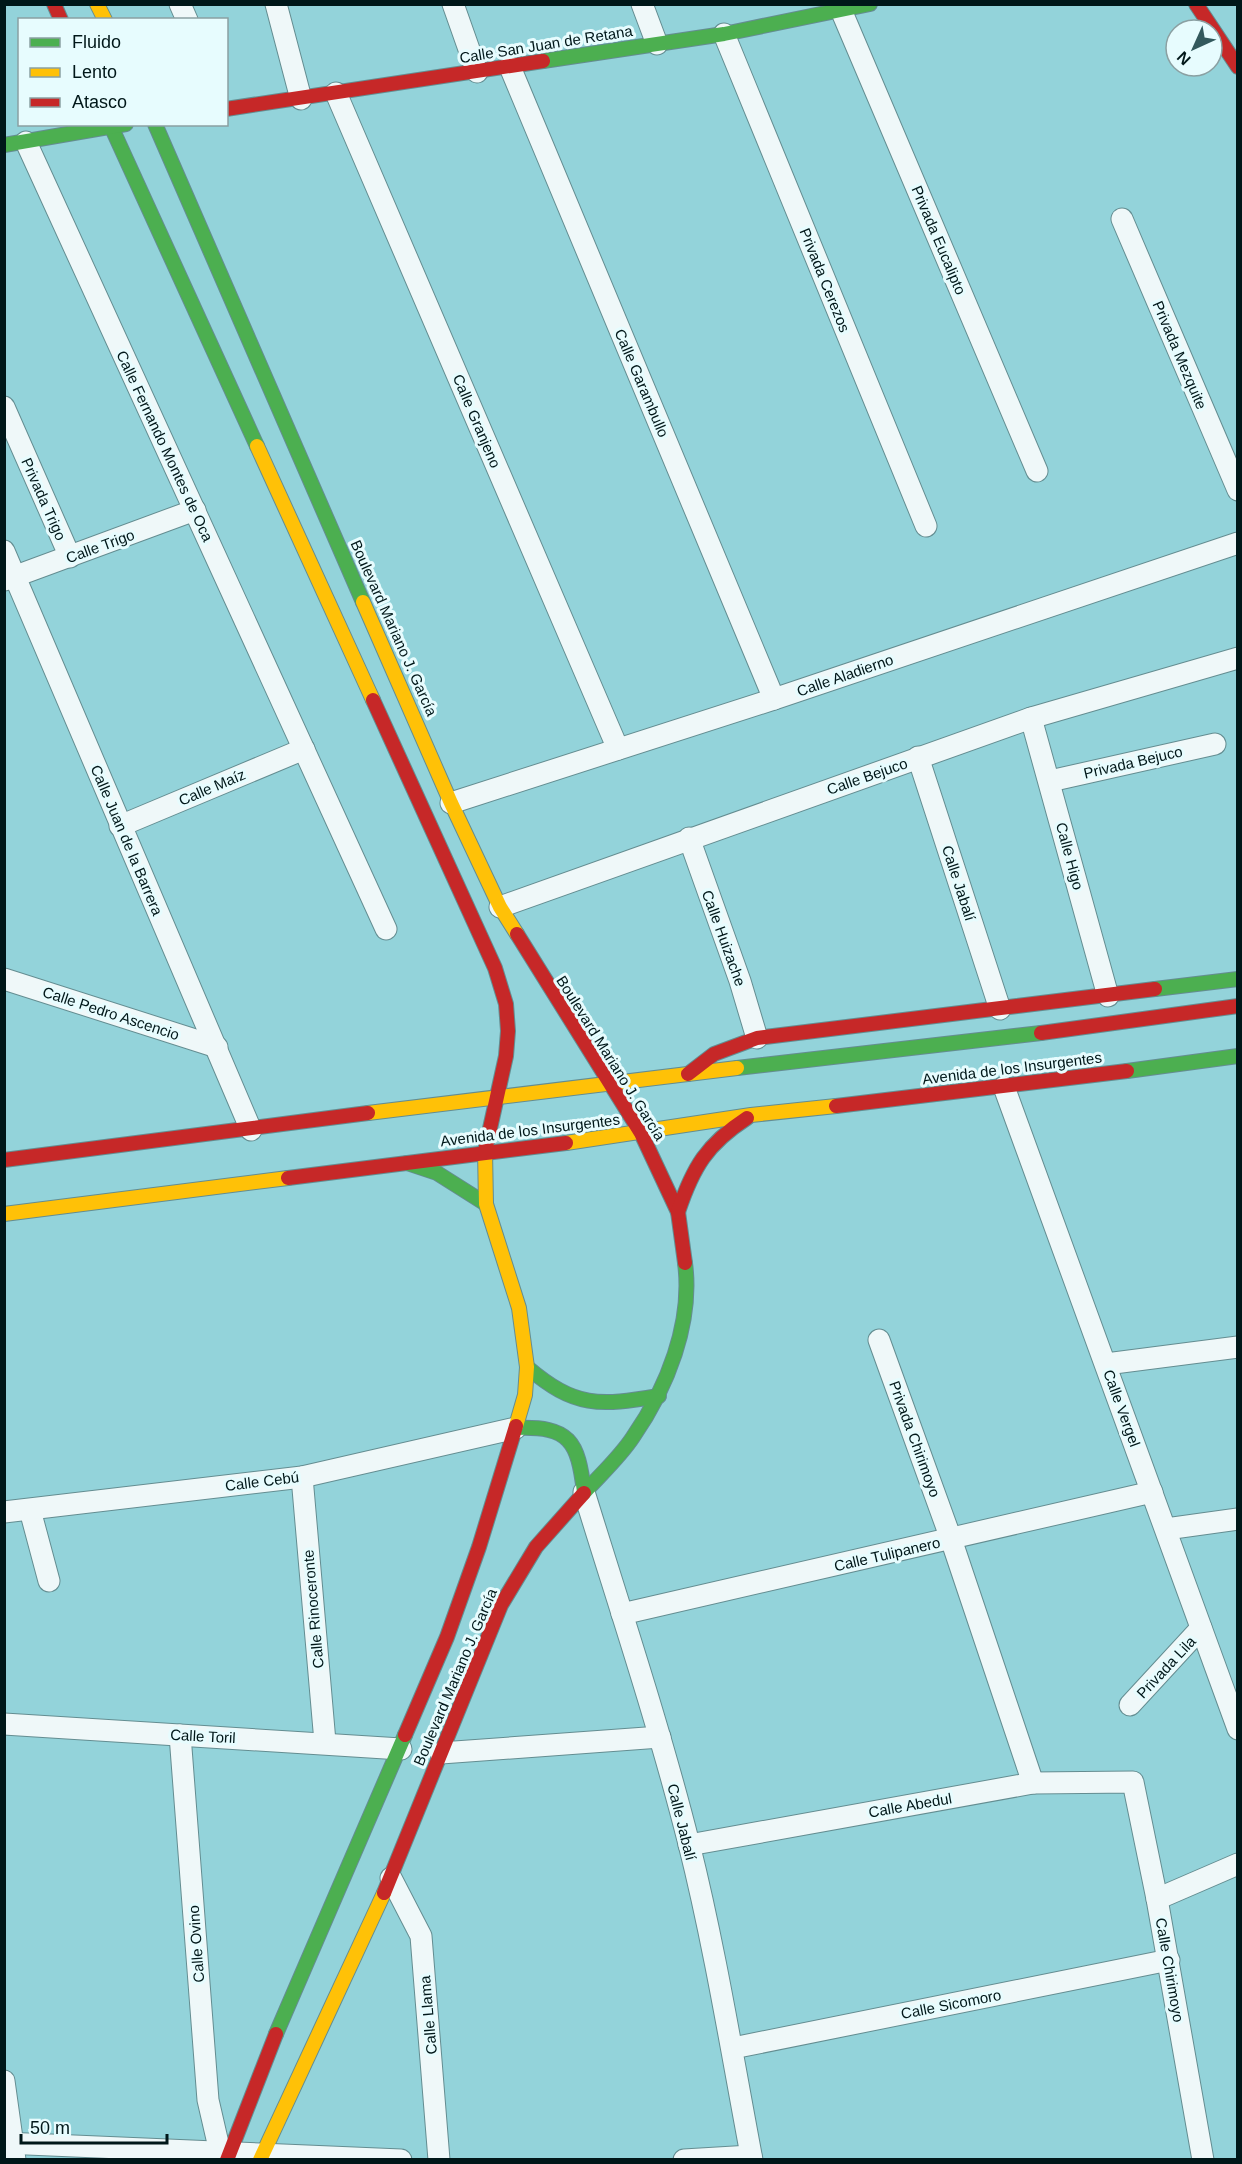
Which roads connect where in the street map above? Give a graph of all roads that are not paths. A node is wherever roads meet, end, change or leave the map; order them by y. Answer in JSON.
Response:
{"nodes":[{"id":1,"x":54,"y":4,"type":"edge"},
{"id":2,"x":97,"y":4,"type":"edge"},
{"id":3,"x":180,"y":4,"type":"edge"},
{"id":4,"x":276,"y":4,"type":"edge"},
{"id":5,"x":453,"y":4,"type":"edge"},
{"id":6,"x":642,"y":4,"type":"edge"},
{"id":7,"x":870,"y":4,"type":"edge"},
{"id":8,"x":1196,"y":4,"type":"edge"},
{"id":9,"x":841,"y":10,"type":"junction"},
{"id":10,"x":60,"y":18,"type":"edge"},
{"id":11,"x":104,"y":18,"type":"edge"},
{"id":12,"x":186,"y":18,"type":"edge"},
{"id":13,"x":724,"y":34,"type":"junction"},
{"id":14,"x":657,"y":44,"type":"junction"},
{"id":15,"x":510,"y":67,"type":"junction"},
{"id":16,"x":1238,"y":67,"type":"edge"},
{"id":17,"x":477,"y":72,"type":"junction"},
{"id":18,"x":336,"y":93,"type":"junction"},
{"id":19,"x":301,"y":99,"type":"junction"},
{"id":20,"x":228,"y":109,"type":"edge"},
{"id":21,"x":106,"y":126,"type":"edge"},
{"id":22,"x":111,"y":126,"type":"edge"},
{"id":23,"x":156,"y":126,"type":"edge"},
{"id":24,"x":26,"y":142,"type":"junction"},
{"id":25,"x":4,"y":145,"type":"edge"},
{"id":26,"x":1122,"y":219,"type":"dead end"},
{"id":27,"x":4,"y":407,"type":"edge"},
{"id":28,"x":1037,"y":471,"type":"dead end"},
{"id":29,"x":1238,"y":490,"type":"edge"},
{"id":30,"x":195,"y":510,"type":"junction"},
{"id":31,"x":926,"y":526,"type":"dead end"},
{"id":32,"x":1238,"y":543,"type":"edge"},
{"id":33,"x":4,"y":551,"type":"edge"},
{"id":34,"x":70,"y":557,"type":"junction"},
{"id":35,"x":10,"y":577,"type":"edge"},
{"id":36,"x":1238,"y":658,"type":"edge"},
{"id":37,"x":774,"y":699,"type":"junction"},
{"id":38,"x":1031,"y":718,"type":"junction"},
{"id":39,"x":1215,"y":744,"type":"dead end"},
{"id":40,"x":427,"y":745,"type":"junction"},
{"id":41,"x":304,"y":749,"type":"junction"},
{"id":42,"x":618,"y":749,"type":"junction"},
{"id":43,"x":399,"y":758,"type":"junction"},
{"id":44,"x":918,"y":758,"type":"junction"},
{"id":45,"x":1050,"y":781,"type":"junction"},
{"id":46,"x":451,"y":802,"type":"junction"},
{"id":47,"x":120,"y":826,"type":"junction"},
{"id":48,"x":689,"y":838,"type":"junction"},
{"id":49,"x":500,"y":908,"type":"junction"},
{"id":50,"x":386,"y":930,"type":"dead end"},
{"id":51,"x":4,"y":979,"type":"edge"},
{"id":52,"x":1238,"y":979,"type":"edge"},
{"id":53,"x":1108,"y":996,"type":"junction"},
{"id":54,"x":1238,"y":1006,"type":"edge"},
{"id":55,"x":1000,"y":1009,"type":"junction"},
{"id":56,"x":757,"y":1038,"type":"junction"},
{"id":57,"x":217,"y":1047,"type":"junction"},
{"id":58,"x":1238,"y":1056,"type":"edge"},
{"id":59,"x":688,"y":1074,"type":"junction"},
{"id":60,"x":610,"y":1083,"type":"junction"},
{"id":61,"x":1004,"y":1087,"type":"junction"},
{"id":62,"x":497,"y":1096,"type":"junction"},
{"id":63,"x":751,"y":1116,"type":"junction"},
{"id":64,"x":251,"y":1130,"type":"junction"},
{"id":65,"x":641,"y":1133,"type":"junction"},
{"id":66,"x":485,"y":1151,"type":"junction"},
{"id":67,"x":4,"y":1160,"type":"edge"},
{"id":68,"x":405,"y":1162,"type":"junction"},
{"id":69,"x":486,"y":1204,"type":"junction"},
{"id":70,"x":678,"y":1212,"type":"junction"},
{"id":71,"x":4,"y":1215,"type":"edge"},
{"id":72,"x":879,"y":1340,"type":"dead end"},
{"id":73,"x":1238,"y":1347,"type":"edge"},
{"id":74,"x":1106,"y":1364,"type":"junction"},
{"id":75,"x":527,"y":1367,"type":"junction"},
{"id":76,"x":659,"y":1396,"type":"junction"},
{"id":77,"x":516,"y":1428,"type":"junction"},
{"id":78,"x":302,"y":1477,"type":"junction"},
{"id":79,"x":584,"y":1492,"type":"junction"},
{"id":80,"x":1152,"y":1492,"type":"junction"},
{"id":81,"x":30,"y":1510,"type":"junction"},
{"id":82,"x":4,"y":1512,"type":"edge"},
{"id":83,"x":1238,"y":1519,"type":"edge"},
{"id":84,"x":1166,"y":1529,"type":"junction"},
{"id":85,"x":951,"y":1539,"type":"junction"},
{"id":86,"x":49,"y":1581,"type":"dead end"},
{"id":87,"x":622,"y":1614,"type":"junction"},
{"id":88,"x":1201,"y":1628,"type":"junction"},
{"id":89,"x":1130,"y":1705,"type":"dead end"},
{"id":90,"x":4,"y":1724,"type":"edge"},
{"id":91,"x":1238,"y":1729,"type":"edge"},
{"id":92,"x":180,"y":1735,"type":"junction"},
{"id":93,"x":660,"y":1737,"type":"junction"},
{"id":94,"x":325,"y":1742,"type":"junction"},
{"id":95,"x":401,"y":1749,"type":"junction"},
{"id":96,"x":441,"y":1753,"type":"junction"},
{"id":97,"x":1133,"y":1782,"type":"joint"},
{"id":98,"x":1033,"y":1783,"type":"junction"},
{"id":99,"x":689,"y":1845,"type":"junction"},
{"id":100,"x":1238,"y":1864,"type":"edge"},
{"id":101,"x":391,"y":1878,"type":"junction"},
{"id":102,"x":1157,"y":1899,"type":"junction"},
{"id":103,"x":1169,"y":1960,"type":"junction"},
{"id":104,"x":733,"y":2048,"type":"junction"},
{"id":105,"x":4,"y":2081,"type":"edge"},
{"id":106,"x":10,"y":2148,"type":"edge"},
{"id":107,"x":226,"y":2154,"type":"edge"},
{"id":108,"x":261,"y":2157,"type":"edge"},
{"id":109,"x":751,"y":2158,"type":"edge"},
{"id":110,"x":401,"y":2160,"type":"edge"},
{"id":111,"x":439,"y":2160,"type":"edge"},
{"id":112,"x":684,"y":2160,"type":"edge"},
{"id":113,"x":1203,"y":2160,"type":"edge"}],
"edges":[{"from":1,"to":10,"type":"main road"},
{"from":2,"to":11,"type":"main road"},
{"from":3,"to":12,"type":"street"},
{"from":4,"to":19,"type":"street"},
{"from":5,"to":17,"type":"street"},
{"from":6,"to":14,"type":"street"},
{"from":7,"to":9,"type":"main road","name":"Calle San Juan de Retana"},
{"from":8,"to":16,"type":"main road"},
{"from":9,"to":13,"type":"main road","name":"Calle San Juan de Retana"},
{"from":9,"to":28,"type":"street","name":"Privada Eucalipto"},
{"from":13,"to":14,"type":"main road","name":"Calle San Juan de Retana"},
{"from":13,"to":31,"type":"street","name":"Privada Cerezos"},
{"from":14,"to":15,"type":"main road","name":"Calle San Juan de Retana"},
{"from":15,"to":17,"type":"main road","name":"Calle San Juan de Retana"},
{"from":15,"to":37,"type":"street","name":"Calle Garambullo"},
{"from":17,"to":18,"type":"main road","name":"Calle San Juan de Retana"},
{"from":18,"to":19,"type":"main road","name":"Calle San Juan de Retana"},
{"from":18,"to":42,"type":"street","name":"Calle Granjeno"},
{"from":19,"to":20,"type":"main road","name":"Calle San Juan de Retana"},
{"from":21,"to":24,"type":"main road"},
{"from":22,"to":43,"type":"main road","name":"Boulevard Mariano J. García"},
{"from":23,"to":40,"type":"main road","name":"Boulevard Mariano J. García"},
{"from":24,"to":25,"type":"main road"},
{"from":24,"to":30,"type":"street","name":"Calle Fernando Montes de Oca"},
{"from":26,"to":29,"type":"street","name":"Privada Mezquite"},
{"from":27,"to":34,"type":"street","name":"Privada Trigo"},
{"from":30,"to":34,"type":"street","name":"Calle Trigo"},
{"from":30,"to":41,"type":"street","name":"Calle Fernando Montes de Oca"},
{"from":32,"to":37,"type":"street","name":"Calle Aladierno"},
{"from":33,"to":35,"type":"street","name":"Calle Juan de la Barrera"},
{"from":34,"to":35,"type":"street","name":"Calle Trigo"},
{"from":35,"to":47,"type":"street","name":"Calle Juan de la Barrera"},
{"from":36,"to":38,"type":"street","name":"Calle Bejuco"},
{"from":37,"to":42,"type":"street","name":"Calle Aladierno"},
{"from":38,"to":44,"type":"street","name":"Calle Bejuco"},
{"from":38,"to":45,"type":"street","name":"Calle Higo"},
{"from":39,"to":45,"type":"street","name":"Privada Bejuco"},
{"from":40,"to":43,"type":"main road"},
{"from":40,"to":46,"type":"main road","name":"Boulevard Mariano J. García"},
{"from":41,"to":47,"type":"street","name":"Calle Maíz"},
{"from":41,"to":50,"type":"street","name":"Calle Fernando Montes de Oca"},
{"from":42,"to":46,"type":"street","name":"Calle Aladierno"},
{"from":43,"to":62,"type":"main road","name":"Boulevard Mariano J. García"},
{"from":44,"to":48,"type":"street","name":"Calle Bejuco"},
{"from":44,"to":55,"type":"street","name":"Calle Jabalí"},
{"from":45,"to":53,"type":"street","name":"Calle Higo"},
{"from":46,"to":49,"type":"main road","name":"Boulevard Mariano J. García"},
{"from":47,"to":57,"type":"street","name":"Calle Juan de la Barrera"},
{"from":48,"to":49,"type":"street","name":"Calle Bejuco"},
{"from":48,"to":56,"type":"street","name":"Calle Huizache"},
{"from":49,"to":60,"type":"main road","name":"Boulevard Mariano J. García"},
{"from":51,"to":57,"type":"street","name":"Calle Pedro Ascencio"},
{"from":52,"to":53,"type":"main road"},
{"from":53,"to":55,"type":"main road"},
{"from":54,"to":59,"type":"main road","name":"Avenida de los Insurgentes"},
{"from":55,"to":56,"type":"main road"},
{"from":56,"to":59,"type":"main road"},
{"from":57,"to":64,"type":"street","name":"Calle Juan de la Barrera"},
{"from":58,"to":61,"type":"main road","name":"Avenida de los Insurgentes"},
{"from":59,"to":60,"type":"main road","name":"Avenida de los Insurgentes"},
{"from":60,"to":62,"type":"main road","name":"Avenida de los Insurgentes"},
{"from":60,"to":65,"type":"main road","name":"Boulevard Mariano J. García"},
{"from":61,"to":63,"type":"main road","name":"Avenida de los Insurgentes"},
{"from":61,"to":74,"type":"street","name":"Calle Vergel"},
{"from":62,"to":64,"type":"main road","name":"Avenida de los Insurgentes"},
{"from":62,"to":66,"type":"main road","name":"Boulevard Mariano J. García"},
{"from":63,"to":65,"type":"main road","name":"Avenida de los Insurgentes"},
{"from":63,"to":70,"type":"main road"},
{"from":64,"to":67,"type":"main road","name":"Avenida de los Insurgentes"},
{"from":65,"to":66,"type":"main road","name":"Avenida de los Insurgentes"},
{"from":65,"to":70,"type":"main road","name":"Boulevard Mariano J. García"},
{"from":66,"to":68,"type":"main road","name":"Avenida de los Insurgentes"},
{"from":66,"to":69,"type":"main road","name":"Boulevard Mariano J. García"},
{"from":68,"to":69,"type":"main road"},
{"from":68,"to":71,"type":"main road","name":"Avenida de los Insurgentes"},
{"from":69,"to":75,"type":"main road","name":"Boulevard Mariano J. García"},
{"from":70,"to":76,"type":"main road","name":"Boulevard Mariano J. García"},
{"from":72,"to":85,"type":"street","name":"Privada Chirimoyo"},
{"from":73,"to":74,"type":"street"},
{"from":74,"to":80,"type":"street","name":"Calle Vergel"},
{"from":75,"to":76,"type":"main road"},
{"from":75,"to":77,"type":"main road","name":"Boulevard Mariano J. García"},
{"from":76,"to":79,"type":"main road","name":"Boulevard Mariano J. García"},
{"from":77,"to":78,"type":"street","name":"Calle Cebú"},
{"from":77,"to":79,"type":"main road"},
{"from":77,"to":95,"type":"main road","name":"Boulevard Mariano J. García"},
{"from":78,"to":81,"type":"street","name":"Calle Cebú"},
{"from":78,"to":94,"type":"street","name":"Calle Rinoceronte"},
{"from":79,"to":87,"type":"street","name":"Calle Jabalí"},
{"from":79,"to":96,"type":"main road","name":"Boulevard Mariano J. García"},
{"from":80,"to":84,"type":"street","name":"Calle Vergel"},
{"from":80,"to":85,"type":"street","name":"Calle Tulipanero"},
{"from":81,"to":82,"type":"street","name":"Calle Cebú"},
{"from":81,"to":86,"type":"street"},
{"from":83,"to":84,"type":"street"},
{"from":84,"to":88,"type":"street","name":"Calle Vergel"},
{"from":85,"to":87,"type":"street","name":"Calle Tulipanero"},
{"from":85,"to":98,"type":"street"},
{"from":87,"to":93,"type":"street","name":"Calle Jabalí"},
{"from":88,"to":89,"type":"street","name":"Privada Lila"},
{"from":88,"to":91,"type":"street","name":"Calle Vergel"},
{"from":90,"to":92,"type":"street","name":"Calle Toril"},
{"from":92,"to":94,"type":"street","name":"Calle Toril"},
{"from":92,"to":107,"type":"street","name":"Calle Ovino"},
{"from":93,"to":96,"type":"street"},
{"from":93,"to":99,"type":"street","name":"Calle Jabalí"},
{"from":94,"to":95,"type":"street","name":"Calle Toril"},
{"from":95,"to":107,"type":"main road","name":"Boulevard Mariano J. García"},
{"from":96,"to":101,"type":"main road","name":"Boulevard Mariano J. García"},
{"from":97,"to":98,"type":"street","name":"Calle Abedul"},
{"from":97,"to":102,"type":"street","name":"Calle Chirimoyo"},
{"from":98,"to":99,"type":"street","name":"Calle Abedul"},
{"from":99,"to":104,"type":"street","name":"Calle Jabalí"},
{"from":100,"to":102,"type":"street"},
{"from":101,"to":108,"type":"main road","name":"Boulevard Mariano J. García"},
{"from":101,"to":111,"type":"street","name":"Calle Llama"},
{"from":102,"to":103,"type":"street","name":"Calle Chirimoyo"},
{"from":103,"to":104,"type":"street","name":"Calle Sicomoro"},
{"from":103,"to":113,"type":"street","name":"Calle Chirimoyo"},
{"from":104,"to":109,"type":"street","name":"Calle Jabalí"},
{"from":105,"to":106,"type":"street"},
{"from":106,"to":107,"type":"street"},
{"from":107,"to":108,"type":"street"},
{"from":108,"to":110,"type":"street"},
{"from":109,"to":112,"type":"street"}]}
